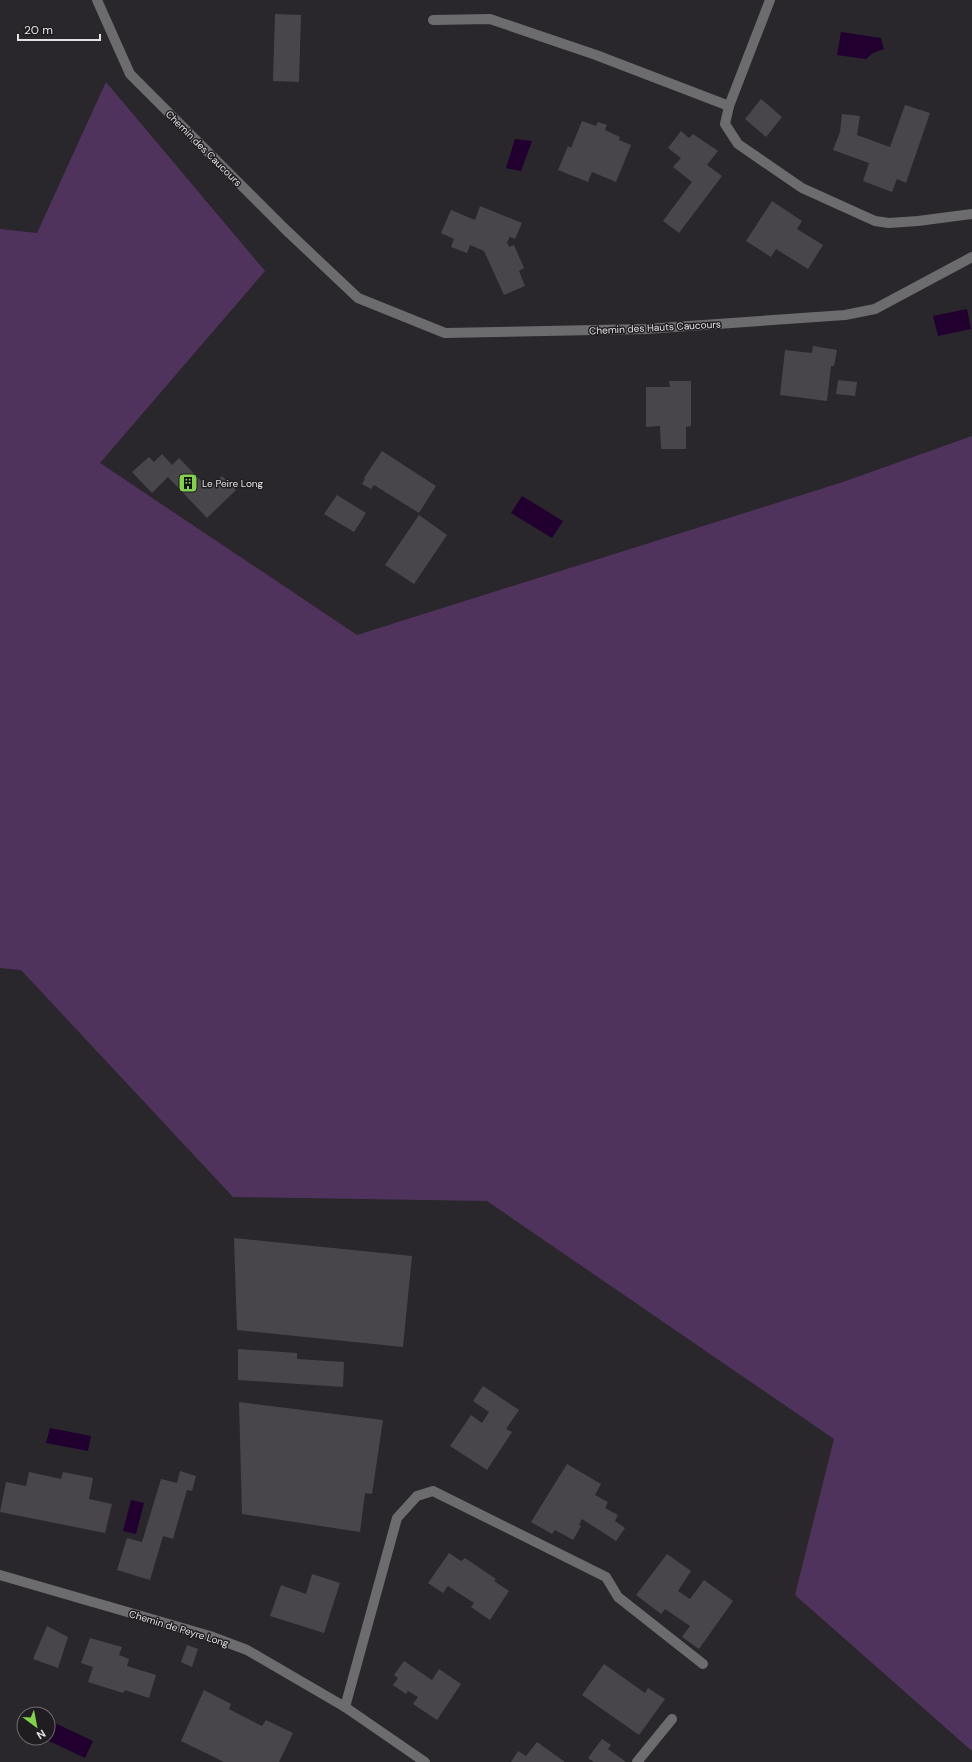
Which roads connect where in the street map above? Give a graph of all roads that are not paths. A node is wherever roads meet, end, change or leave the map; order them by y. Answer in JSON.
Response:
{"nodes":[{"id":1,"x":96,"y":0,"type":"edge"},
{"id":2,"x":770,"y":0,"type":"edge"},
{"id":3,"x":433,"y":20,"type":"dead end"},
{"id":4,"x":729,"y":106,"type":"junction"},
{"id":5,"x":972,"y":214,"type":"edge"},
{"id":6,"x":972,"y":257,"type":"edge"},
{"id":7,"x":338,"y":279,"type":"joint"},
{"id":8,"x":0,"y":1576,"type":"edge"},
{"id":9,"x":703,"y":1664,"type":"dead end"},
{"id":10,"x":345,"y":1707,"type":"junction"},
{"id":11,"x":672,"y":1719,"type":"dead end"},
{"id":12,"x":426,"y":1762,"type":"edge"},
{"id":13,"x":637,"y":1762,"type":"edge"}],
"edges":[{"from":1,"to":7,"type":"street","name":"Chemin des Caucours"},
{"from":2,"to":4,"type":"street"},
{"from":3,"to":4,"type":"street"},
{"from":4,"to":5,"type":"street"},
{"from":6,"to":7,"type":"street","name":"Chemin des Hauts Caucours"},
{"from":8,"to":10,"type":"street","name":"Chemin de Peyre Long"},
{"from":9,"to":10,"type":"street"},
{"from":10,"to":12,"type":"street","name":"Chemin de Peyre Long"},
{"from":11,"to":13,"type":"street"}]}
